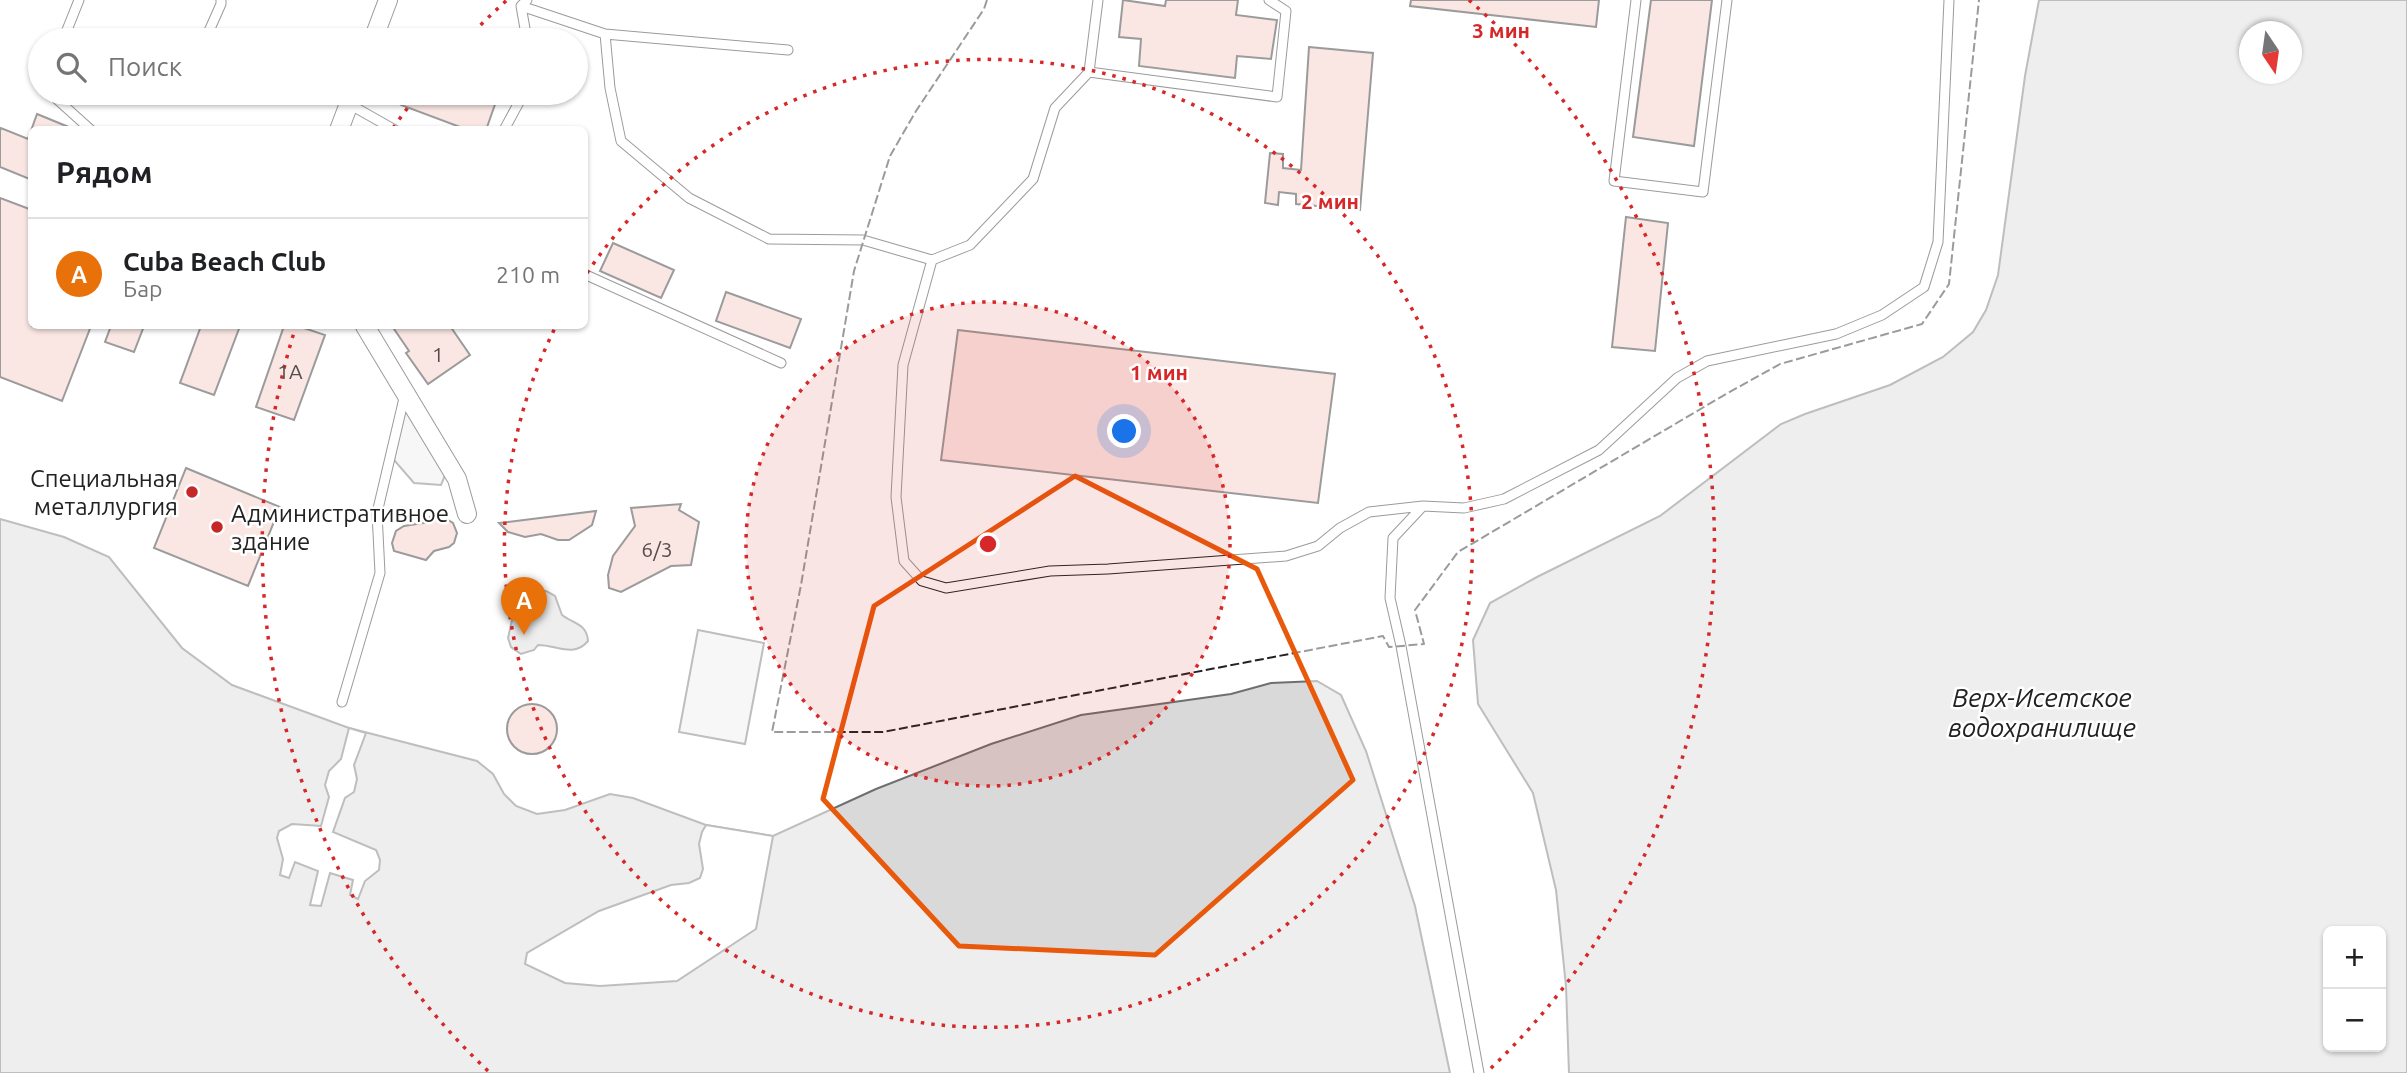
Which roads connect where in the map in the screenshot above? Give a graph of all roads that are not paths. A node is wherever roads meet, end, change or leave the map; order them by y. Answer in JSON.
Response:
{"nodes":[{"id":1,"x":79,"y":0,"type":"edge"},
{"id":2,"x":220,"y":0,"type":"edge"},
{"id":3,"x":388,"y":0,"type":"edge"},
{"id":4,"x":1098,"y":0,"type":"edge"},
{"id":5,"x":1269,"y":0,"type":"edge"},
{"id":6,"x":1636,"y":0,"type":"edge"},
{"id":7,"x":1727,"y":0,"type":"edge"},
{"id":8,"x":1950,"y":0,"type":"edge"},
{"id":9,"x":524,"y":3,"type":"edge"},
{"id":10,"x":68,"y":28,"type":"edge"},
{"id":11,"x":210,"y":28,"type":"edge"},
{"id":12,"x":378,"y":28,"type":"edge"},
{"id":13,"x":526,"y":28,"type":"edge"},
{"id":14,"x":605,"y":34,"type":"junction"},
{"id":15,"x":788,"y":50,"type":"dead end"},
{"id":16,"x":1089,"y":72,"type":"junction"},
{"id":17,"x":63,"y":105,"type":"edge"},
{"id":18,"x":348,"y":105,"type":"edge"},
{"id":19,"x":361,"y":105,"type":"edge"},
{"id":20,"x":517,"y":105,"type":"edge"},
{"id":21,"x":87,"y":126,"type":"edge"},
{"id":22,"x":340,"y":126,"type":"edge"},
{"id":23,"x":390,"y":126,"type":"edge"},
{"id":24,"x":505,"y":126,"type":"edge"},
{"id":25,"x":932,"y":260,"type":"junction"},
{"id":26,"x":588,"y":276,"type":"edge"},
{"id":27,"x":367,"y":329,"type":"edge"},
{"id":28,"x":781,"y":363,"type":"dead end"},
{"id":29,"x":405,"y":392,"type":"junction"},
{"id":30,"x":1423,"y":506,"type":"junction"},
{"id":31,"x":467,"y":514,"type":"dead end"},
{"id":32,"x":342,"y":702,"type":"dead end"},
{"id":33,"x":1479,"y":1073,"type":"edge"}],
"edges":[{"from":1,"to":10,"type":"lane"},
{"from":2,"to":11,"type":"lane"},
{"from":3,"to":12,"type":"street"},
{"from":4,"to":16,"type":"lane"},
{"from":5,"to":16,"type":"lane"},
{"from":6,"to":7,"type":"lane"},
{"from":8,"to":30,"type":"lane"},
{"from":9,"to":13,"type":"lane"},
{"from":9,"to":14,"type":"lane"},
{"from":14,"to":15,"type":"lane"},
{"from":14,"to":25,"type":"lane"},
{"from":16,"to":25,"type":"lane"},
{"from":17,"to":21,"type":"lane"},
{"from":18,"to":22,"type":"street"},
{"from":19,"to":23,"type":"lane"},
{"from":20,"to":24,"type":"lane"},
{"from":25,"to":30,"type":"lane"},
{"from":26,"to":28,"type":"lane"},
{"from":27,"to":29,"type":"street"},
{"from":29,"to":31,"type":"street"},
{"from":29,"to":32,"type":"lane"},
{"from":30,"to":33,"type":"lane"}]}
